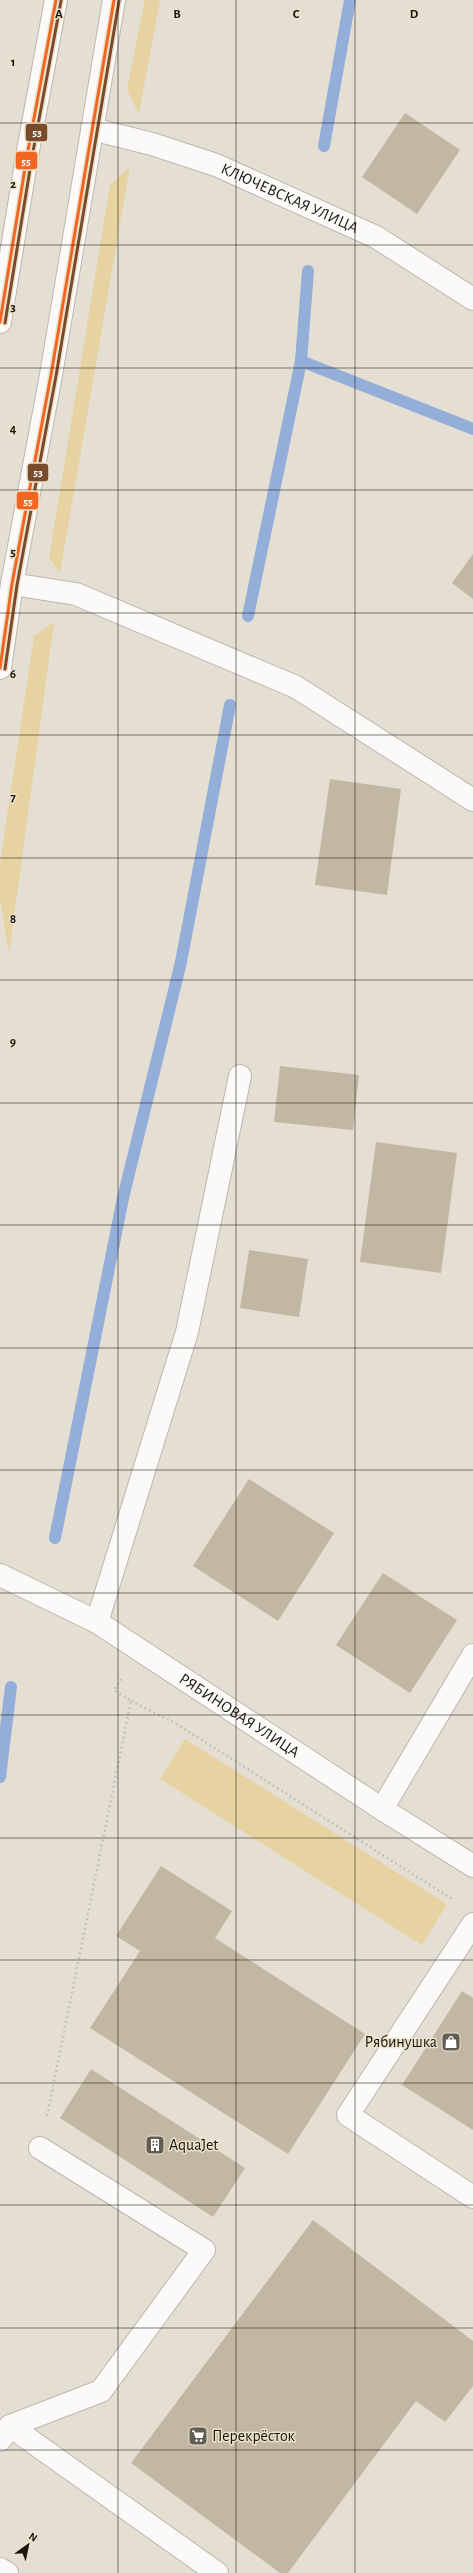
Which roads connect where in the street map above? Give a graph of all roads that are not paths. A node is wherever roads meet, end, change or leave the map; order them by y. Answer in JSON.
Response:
{"nodes":[{"id":1,"x":56,"y":0,"type":"edge"},
{"id":2,"x":114,"y":0,"type":"edge"},
{"id":3,"x":92,"y":129,"type":"junction"},
{"id":4,"x":473,"y":299,"type":"edge"},
{"id":5,"x":0,"y":322,"type":"edge"},
{"id":6,"x":12,"y":584,"type":"junction"},
{"id":7,"x":0,"y":668,"type":"edge"},
{"id":8,"x":473,"y":800,"type":"edge"},
{"id":9,"x":240,"y":1076,"type":"dead end"},
{"id":10,"x":0,"y":1575,"type":"edge"},
{"id":11,"x":97,"y":1622,"type":"junction"},
{"id":12,"x":473,"y":1655,"type":"edge"},
{"id":13,"x":382,"y":1809,"type":"junction"},
{"id":14,"x":473,"y":1866,"type":"edge"},
{"id":15,"x":473,"y":1924,"type":"edge"},
{"id":16,"x":40,"y":2148,"type":"road end"},
{"id":17,"x":473,"y":2197,"type":"edge"},
{"id":18,"x":5,"y":2433,"type":"edge"},
{"id":19,"x":0,"y":2569,"type":"edge"},
{"id":20,"x":7,"y":2573,"type":"edge"},
{"id":21,"x":217,"y":2573,"type":"edge"}],
"edges":[{"from":1,"to":5,"type":"main road"},
{"from":2,"to":3,"type":"main road"},
{"from":3,"to":4,"type":"main road","name":"КЛЮЧЕВСКАЯ УЛИЦА"},
{"from":3,"to":6,"type":"main road"},
{"from":6,"to":7,"type":"main road"},
{"from":6,"to":8,"type":"main road"},
{"from":9,"to":11,"type":"main road"},
{"from":10,"to":11,"type":"main road","name":"РЯБИНОВАЯ УЛИЦА"},
{"from":11,"to":13,"type":"main road","name":"РЯБИНОВАЯ УЛИЦА"},
{"from":12,"to":13,"type":"main road"},
{"from":13,"to":14,"type":"main road","name":"РЯБИНОВАЯ УЛИЦА"},
{"from":15,"to":17,"type":"main road"},
{"from":16,"to":18,"type":"main road"},
{"from":18,"to":21,"type":"main road"},
{"from":19,"to":20,"type":"main road"}]}
